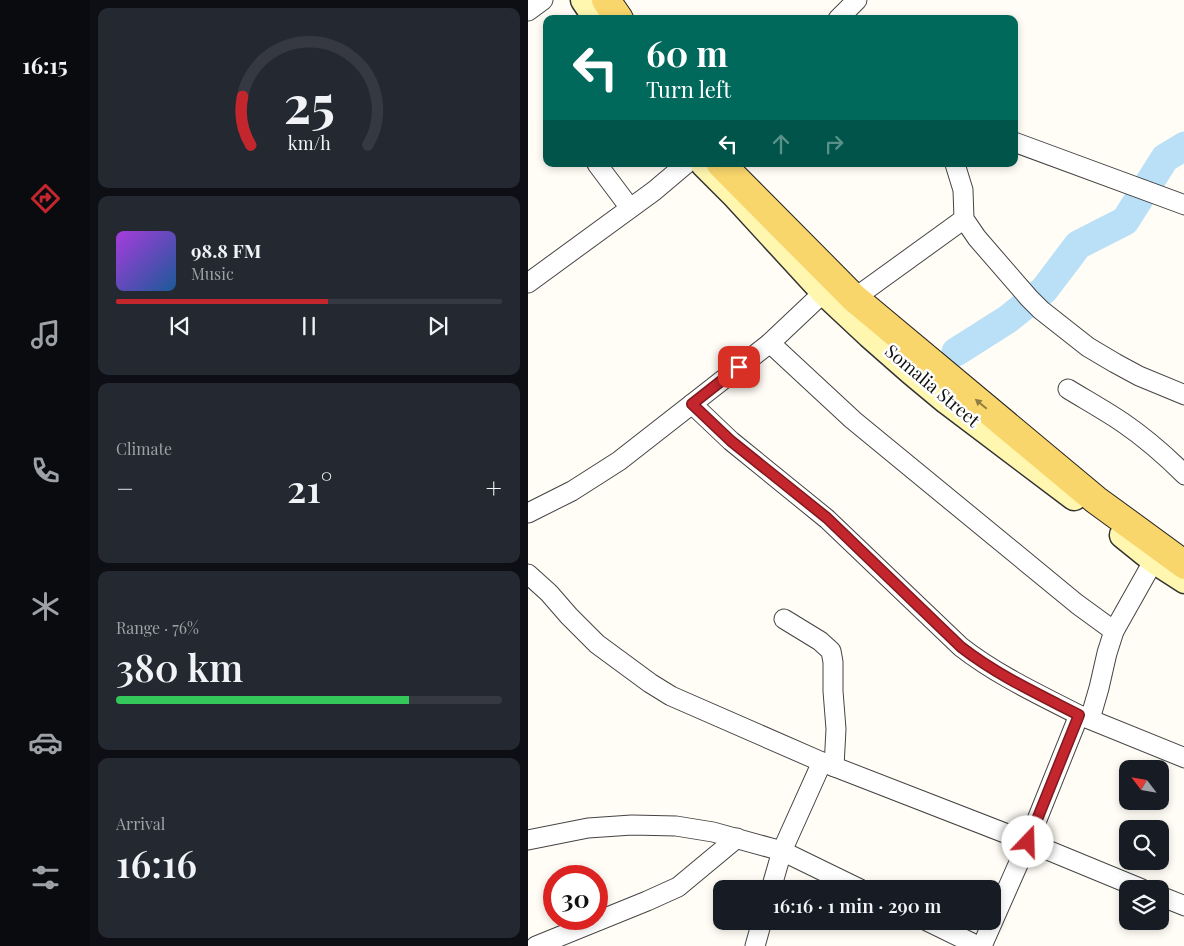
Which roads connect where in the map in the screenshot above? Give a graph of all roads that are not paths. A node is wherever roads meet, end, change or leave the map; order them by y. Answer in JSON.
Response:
{"nodes":[{"id":1,"x":543,"y":0,"type":"edge"},
{"id":2,"x":584,"y":0,"type":"edge"},
{"id":3,"x":606,"y":0,"type":"edge"},
{"id":4,"x":857,"y":0,"type":"edge"},
{"id":5,"x":528,"y":10,"type":"edge"},
{"id":6,"x":594,"y":15,"type":"edge"},
{"id":7,"x":616,"y":15,"type":"edge"},
{"id":8,"x":842,"y":15,"type":"edge"},
{"id":9,"x":1018,"y":143,"type":"edge"},
{"id":10,"x":600,"y":167,"type":"edge"},
{"id":11,"x":682,"y":167,"type":"edge"},
{"id":12,"x":707,"y":167,"type":"edge"},
{"id":13,"x":724,"y":167,"type":"edge"},
{"id":14,"x":956,"y":167,"type":"edge"},
{"id":15,"x":1184,"y":205,"type":"edge"},
{"id":16,"x":630,"y":208,"type":"junction"},
{"id":17,"x":964,"y":220,"type":"junction"},
{"id":18,"x":528,"y":283,"type":"edge"},
{"id":19,"x":840,"y":299,"type":"junction"},
{"id":20,"x":770,"y":343,"type":"junction"},
{"id":21,"x":1068,"y":389,"type":"dead end"},
{"id":22,"x":1184,"y":395,"type":"edge"},
{"id":23,"x":692,"y":404,"type":"junction"},
{"id":24,"x":1184,"y":475,"type":"edge"},
{"id":25,"x":528,"y":513,"type":"edge"},
{"id":26,"x":1154,"y":560,"type":"junction"},
{"id":27,"x":1184,"y":565,"type":"edge"},
{"id":28,"x":528,"y":574,"type":"edge"},
{"id":29,"x":1184,"y":580,"type":"edge"},
{"id":30,"x":784,"y":619,"type":"dead end"},
{"id":31,"x":1114,"y":631,"type":"junction"},
{"id":32,"x":1084,"y":717,"type":"junction"},
{"id":33,"x":1184,"y":758,"type":"edge"},
{"id":34,"x":828,"y":764,"type":"junction"},
{"id":35,"x":737,"y":838,"type":"junction"},
{"id":36,"x":528,"y":840,"type":"edge"},
{"id":37,"x":1028,"y":842,"type":"junction"},
{"id":38,"x":782,"y":851,"type":"junction"},
{"id":39,"x":774,"y":880,"type":"edge"},
{"id":40,"x":842,"y":880,"type":"edge"},
{"id":41,"x":1120,"y":880,"type":"edge"},
{"id":42,"x":1169,"y":900,"type":"edge"},
{"id":43,"x":1184,"y":906,"type":"edge"},
{"id":44,"x":759,"y":930,"type":"edge"},
{"id":45,"x":945,"y":930,"type":"edge"},
{"id":46,"x":536,"y":946,"type":"edge"},
{"id":47,"x":754,"y":946,"type":"edge"},
{"id":48,"x":978,"y":946,"type":"edge"},
{"id":49,"x":982,"y":946,"type":"edge"}],
"edges":[{"from":1,"to":5,"type":"street"},
{"from":2,"to":6,"type":"main road"},
{"from":3,"to":7,"type":"main road"},
{"from":4,"to":8,"type":"street"},
{"from":9,"to":15,"type":"street"},
{"from":10,"to":16,"type":"street"},
{"from":11,"to":16,"type":"street"},
{"from":12,"to":19,"type":"main road","name":"Somalia Street"},
{"from":13,"to":19,"type":"main road"},
{"from":14,"to":17,"type":"street"},
{"from":16,"to":18,"type":"street"},
{"from":17,"to":19,"type":"street"},
{"from":17,"to":22,"type":"street"},
{"from":19,"to":20,"type":"street"},
{"from":19,"to":26,"type":"main road","name":"Somalia Street"},
{"from":27,"to":19,"type":"main road","one_way":true},
{"from":20,"to":23,"type":"street"},
{"from":20,"to":31,"type":"street"},
{"from":21,"to":24,"type":"street"},
{"from":23,"to":25,"type":"street"},
{"from":23,"to":32,"type":"street"},
{"from":26,"to":29,"type":"main road","name":"Somalia Street"},
{"from":26,"to":31,"type":"street"},
{"from":28,"to":34,"type":"street"},
{"from":30,"to":34,"type":"street"},
{"from":31,"to":32,"type":"street"},
{"from":32,"to":33,"type":"street"},
{"from":32,"to":37,"type":"street"},
{"from":34,"to":37,"type":"street"},
{"from":34,"to":38,"type":"street"},
{"from":35,"to":36,"type":"street"},
{"from":35,"to":38,"type":"street"},
{"from":35,"to":46,"type":"street"},
{"from":37,"to":41,"type":"street"},
{"from":37,"to":49,"type":"street"},
{"from":38,"to":39,"type":"street"},
{"from":38,"to":40,"type":"street"},
{"from":42,"to":43,"type":"street"},
{"from":44,"to":47,"type":"street"},
{"from":45,"to":48,"type":"street"}]}
